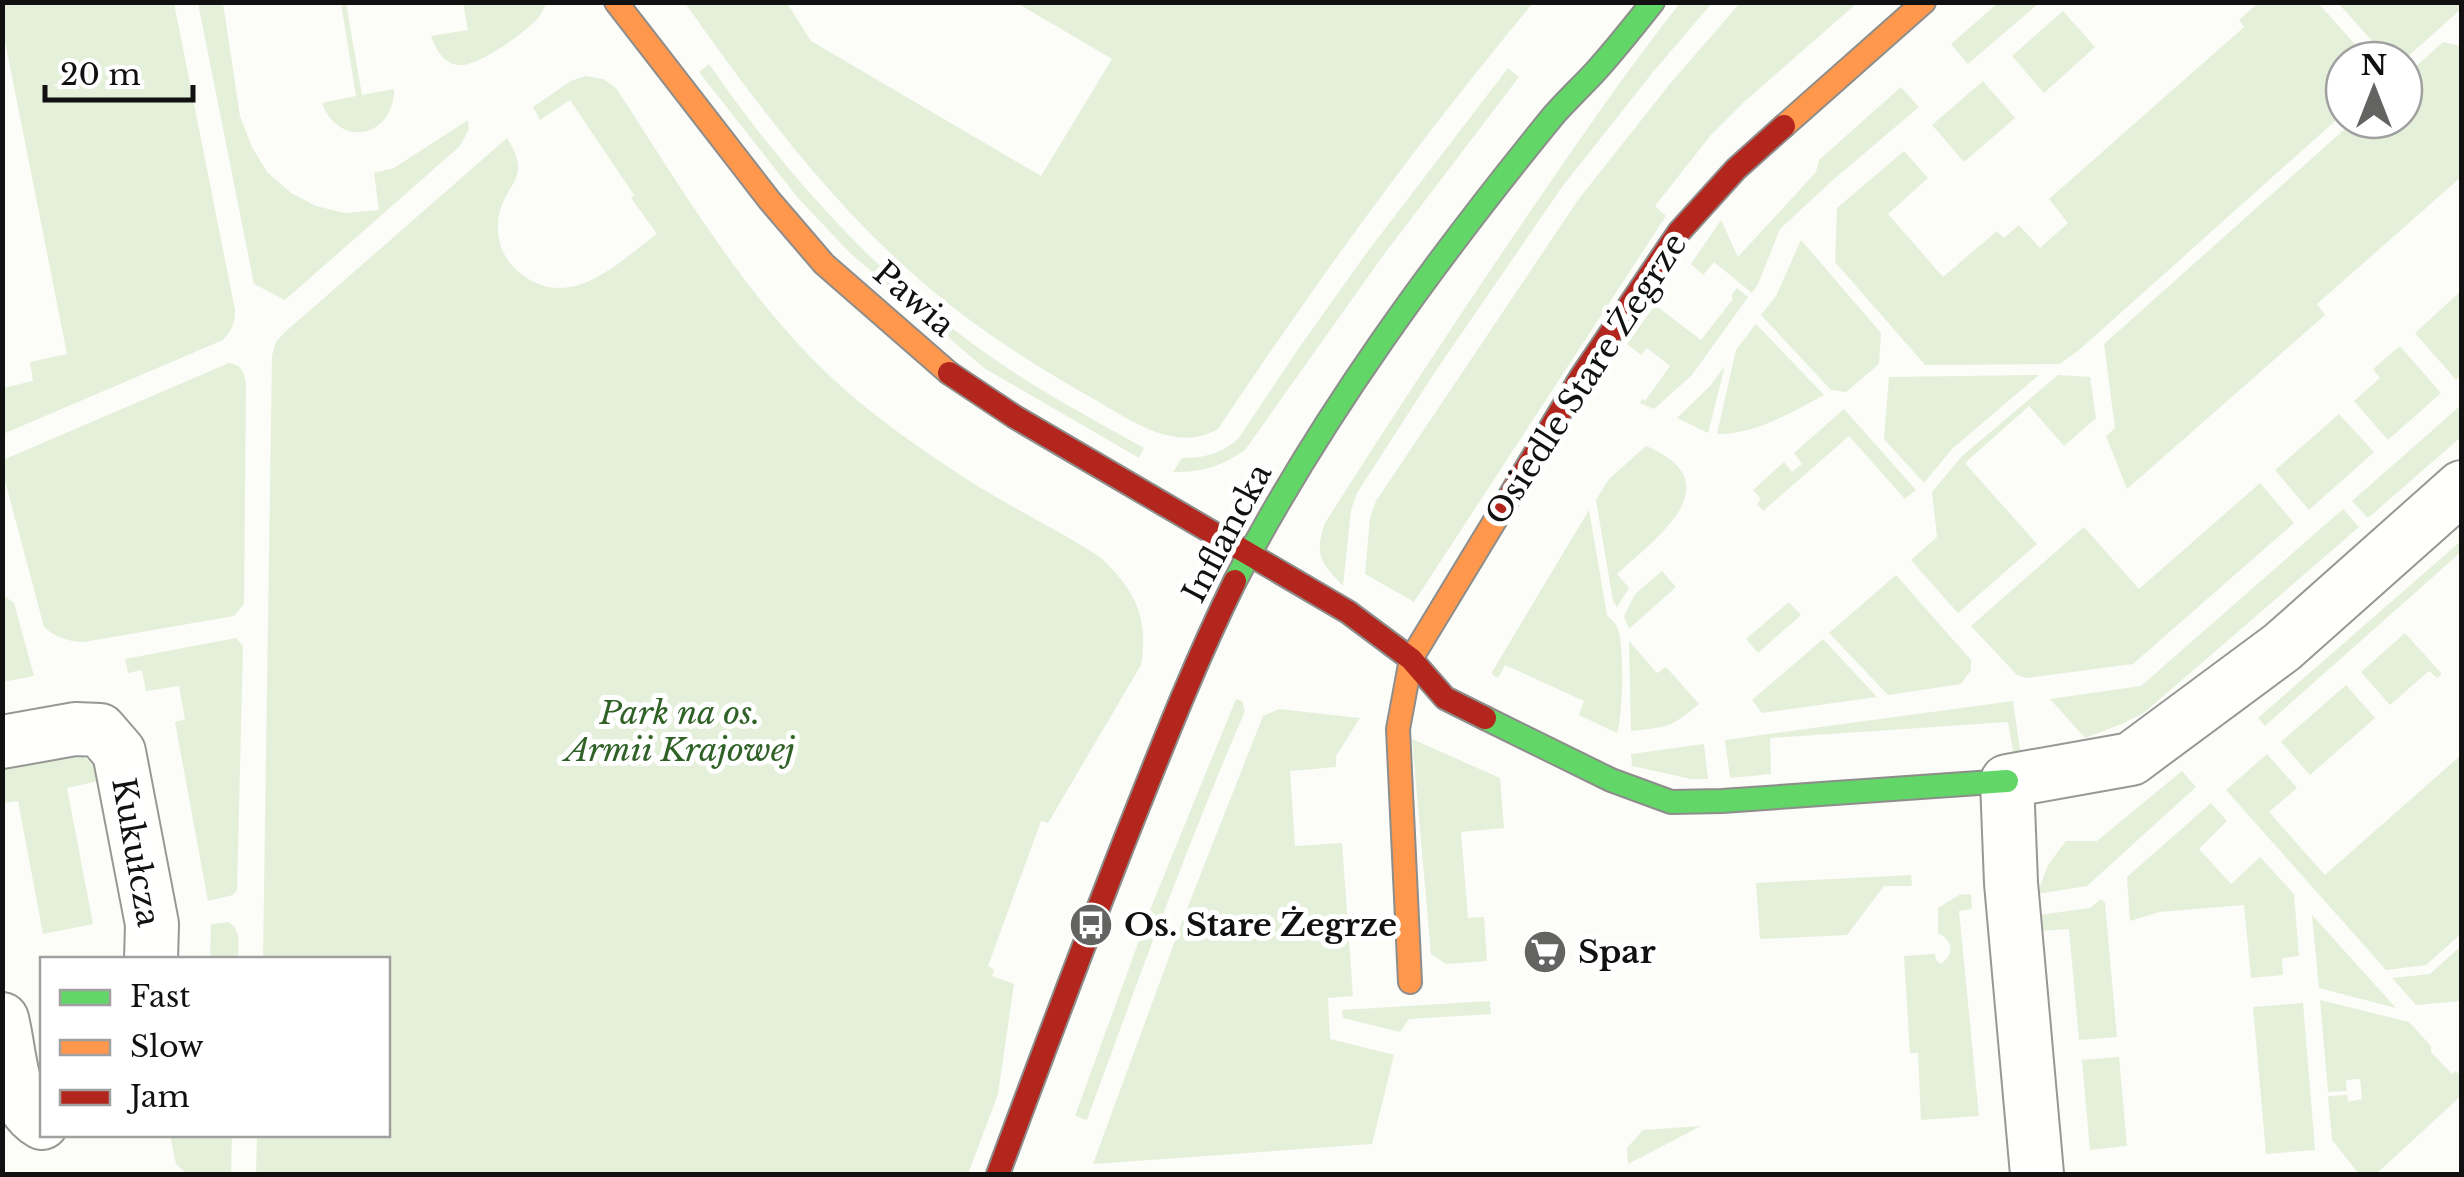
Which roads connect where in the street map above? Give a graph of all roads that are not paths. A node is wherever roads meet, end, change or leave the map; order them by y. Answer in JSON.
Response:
{"nodes":[{"id":1,"x":616,"y":2,"type":"edge"},
{"id":2,"x":1653,"y":2,"type":"edge"},
{"id":3,"x":1924,"y":2,"type":"edge"},
{"id":4,"x":2462,"y":487,"type":"edge"},
{"id":5,"x":1249,"y":554,"type":"junction"},
{"id":6,"x":1411,"y":659,"type":"junction"},
{"id":7,"x":2,"y":742,"type":"edge"},
{"id":8,"x":2007,"y":781,"type":"junction"},
{"id":9,"x":151,"y":957,"type":"edge"},
{"id":10,"x":1410,"y":982,"type":"dead end"},
{"id":11,"x":3,"y":1025,"type":"edge"},
{"id":12,"x":40,"y":1123,"type":"edge"},
{"id":13,"x":998,"y":1174,"type":"edge"},
{"id":14,"x":2036,"y":1174,"type":"edge"}],
"edges":[{"from":1,"to":5,"type":"street","name":"Pawia"},
{"from":2,"to":5,"type":"street","name":"Inflancka"},
{"from":3,"to":6,"type":"street","name":"Osiedle Stare Żegrze"},
{"from":4,"to":8,"type":"street"},
{"from":5,"to":6,"type":"street"},
{"from":5,"to":13,"type":"street","name":"Inflancka"},
{"from":6,"to":8,"type":"street"},
{"from":6,"to":10,"type":"street","name":"Osiedle Stare Żegrze"},
{"from":7,"to":9,"type":"street","name":"Kukułcza"},
{"from":8,"to":14,"type":"street"},
{"from":11,"to":12,"type":"street"}]}
